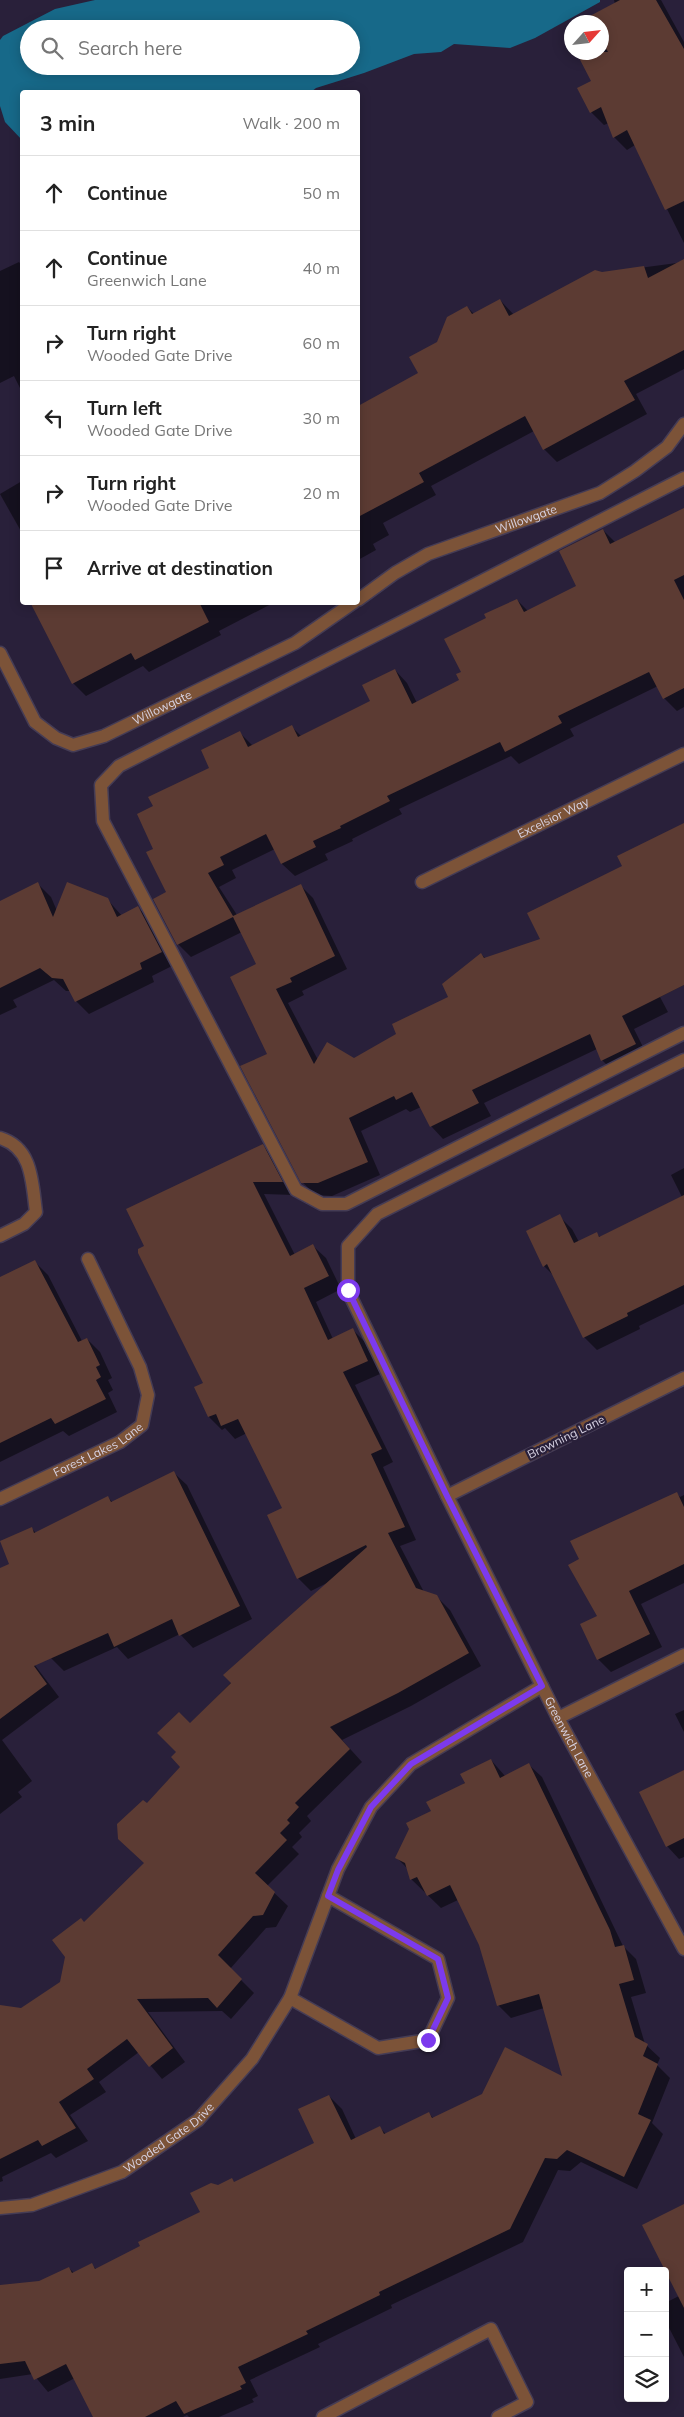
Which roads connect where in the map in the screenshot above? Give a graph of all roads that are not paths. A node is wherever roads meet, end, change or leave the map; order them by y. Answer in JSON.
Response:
{"nodes":[{"id":1,"x":684,"y":424,"type":"edge"},
{"id":2,"x":684,"y":478,"type":"edge"},
{"id":3,"x":360,"y":598,"type":"edge"},
{"id":4,"x":350,"y":605,"type":"edge"},
{"id":5,"x":0,"y":653,"type":"edge"},
{"id":6,"x":684,"y":754,"type":"edge"},
{"id":7,"x":422,"y":882,"type":"dead end"},
{"id":8,"x":684,"y":1033,"type":"edge"},
{"id":9,"x":684,"y":1060,"type":"edge"},
{"id":10,"x":0,"y":1138,"type":"edge"},
{"id":11,"x":0,"y":1236,"type":"edge"},
{"id":12,"x":88,"y":1259,"type":"dead end"},
{"id":13,"x":684,"y":1378,"type":"edge"},
{"id":14,"x":447,"y":1496,"type":"junction"},
{"id":15,"x":0,"y":1499,"type":"edge"},
{"id":16,"x":684,"y":1655,"type":"edge"},
{"id":17,"x":542,"y":1686,"type":"junction"},
{"id":18,"x":558,"y":1718,"type":"junction"},
{"id":19,"x":328,"y":1896,"type":"junction"},
{"id":20,"x":682,"y":1940,"type":"edge"},
{"id":21,"x":290,"y":1998,"type":"junction"},
{"id":22,"x":0,"y":2208,"type":"edge"},
{"id":23,"x":323,"y":2417,"type":"edge"},
{"id":24,"x":498,"y":2417,"type":"edge"}],
"edges":[{"from":1,"to":3,"type":"street","name":"Willowgate"},
{"from":2,"to":8,"type":"street"},
{"from":4,"to":5,"type":"street","name":"Willowgate"},
{"from":6,"to":7,"type":"street","name":"Excelsior Way"},
{"from":9,"to":14,"type":"street","name":"Greenwich Lane"},
{"from":10,"to":11,"type":"street"},
{"from":12,"to":15,"type":"street","name":"Forest Lakes Lane"},
{"from":13,"to":14,"type":"street","name":"Browning Lane"},
{"from":14,"to":17,"type":"street","name":"Greenwich Lane"},
{"from":16,"to":18,"type":"street"},
{"from":17,"to":18,"type":"street","name":"Greenwich Lane"},
{"from":17,"to":19,"type":"street","name":"Wooded Gate Drive"},
{"from":18,"to":20,"type":"street","name":"Greenwich Lane"},
{"from":19,"to":21,"type":"street","name":"Wooded Gate Drive"},
{"from":19,"to":21,"type":"street"},
{"from":21,"to":22,"type":"street","name":"Wooded Gate Drive"},
{"from":23,"to":24,"type":"street"}]}
